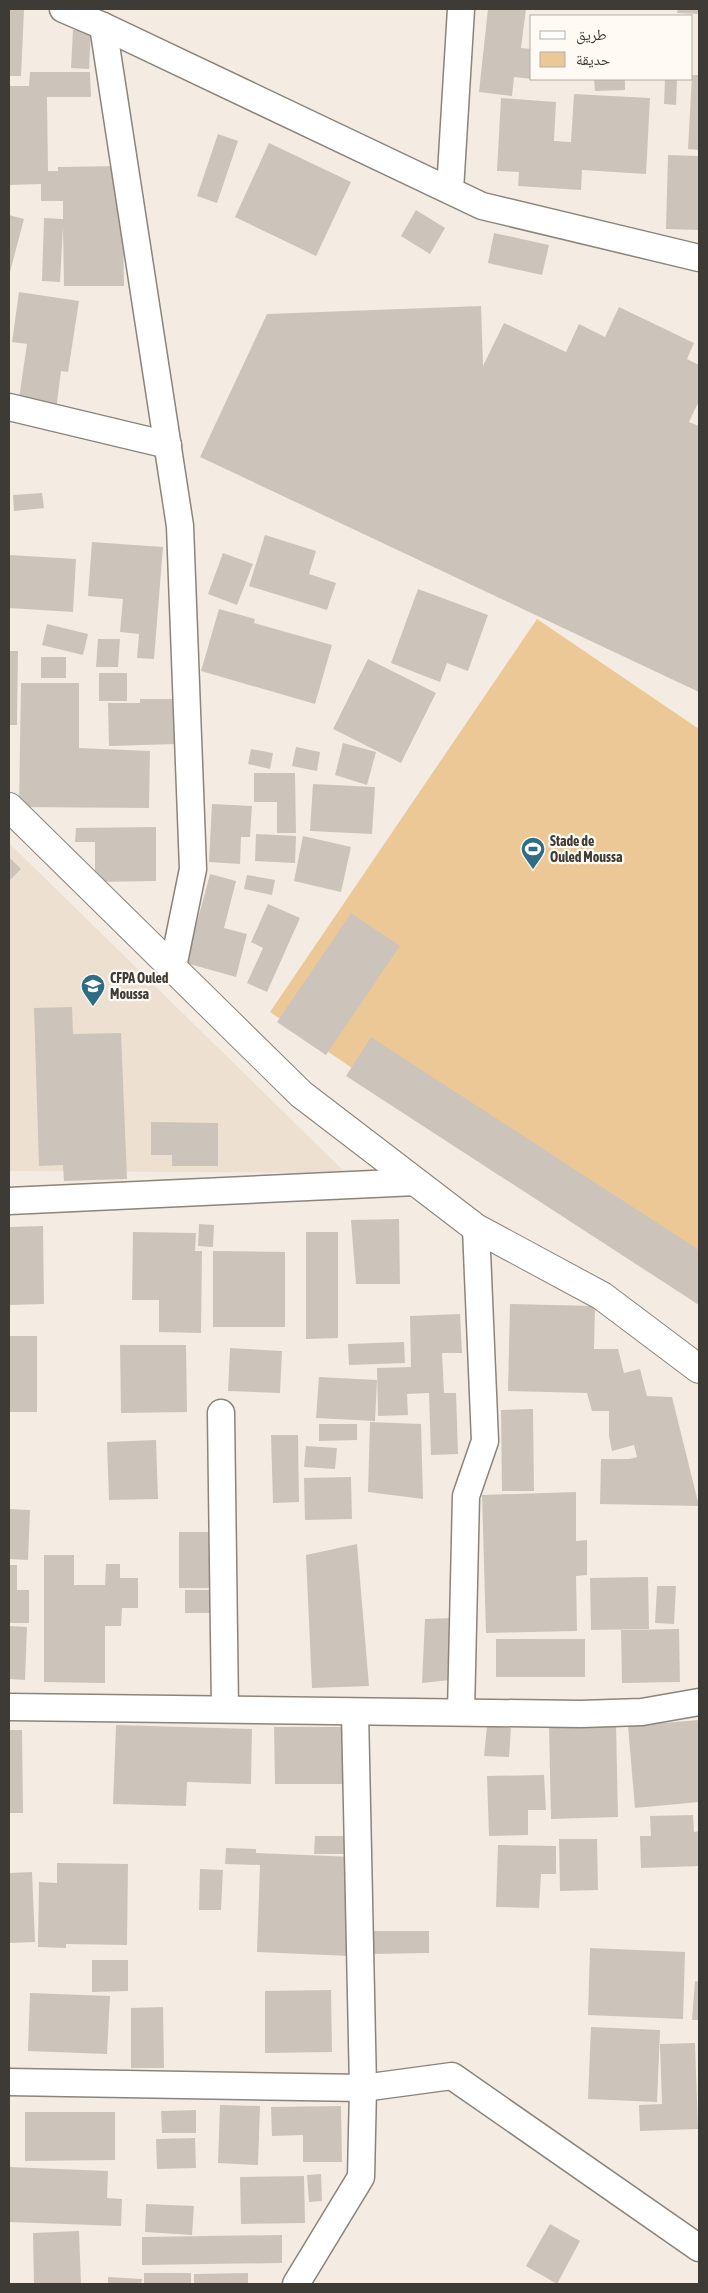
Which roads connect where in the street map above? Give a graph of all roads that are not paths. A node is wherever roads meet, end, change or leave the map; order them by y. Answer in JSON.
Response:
{"nodes":[{"id":1,"x":63,"y":9,"type":"edge"},
{"id":2,"x":461,"y":9,"type":"edge"},
{"id":3,"x":103,"y":26,"type":"junction"},
{"id":4,"x":450,"y":190,"type":"junction"},
{"id":5,"x":699,"y":258,"type":"edge"},
{"id":6,"x":9,"y":407,"type":"edge"},
{"id":7,"x":168,"y":445,"type":"junction"},
{"id":8,"x":9,"y":807,"type":"edge"},
{"id":9,"x":173,"y":967,"type":"junction"},
{"id":10,"x":416,"y":1182,"type":"junction"},
{"id":11,"x":9,"y":1201,"type":"edge"},
{"id":12,"x":476,"y":1228,"type":"junction"},
{"id":13,"x":699,"y":1369,"type":"edge"},
{"id":14,"x":221,"y":1413,"type":"dead end"},
{"id":15,"x":699,"y":1702,"type":"edge"},
{"id":16,"x":9,"y":1707,"type":"edge"},
{"id":17,"x":226,"y":1708,"type":"junction"},
{"id":18,"x":355,"y":1712,"type":"junction"},
{"id":19,"x":461,"y":1712,"type":"junction"},
{"id":20,"x":9,"y":2082,"type":"edge"},
{"id":21,"x":363,"y":2088,"type":"junction"},
{"id":22,"x":699,"y":2248,"type":"edge"},
{"id":23,"x":296,"y":2284,"type":"edge"}],
"edges":[{"from":1,"to":3,"type":"street"},
{"from":2,"to":4,"type":"street"},
{"from":3,"to":4,"type":"street"},
{"from":3,"to":7,"type":"street"},
{"from":4,"to":5,"type":"street"},
{"from":6,"to":7,"type":"street"},
{"from":7,"to":9,"type":"street"},
{"from":8,"to":9,"type":"street"},
{"from":9,"to":10,"type":"street"},
{"from":10,"to":11,"type":"street"},
{"from":10,"to":12,"type":"street"},
{"from":12,"to":13,"type":"street"},
{"from":12,"to":19,"type":"street"},
{"from":14,"to":17,"type":"street"},
{"from":15,"to":19,"type":"street"},
{"from":16,"to":17,"type":"street"},
{"from":17,"to":18,"type":"street"},
{"from":18,"to":19,"type":"street"},
{"from":18,"to":21,"type":"street"},
{"from":20,"to":21,"type":"street"},
{"from":21,"to":22,"type":"street"},
{"from":21,"to":23,"type":"street"}]}
